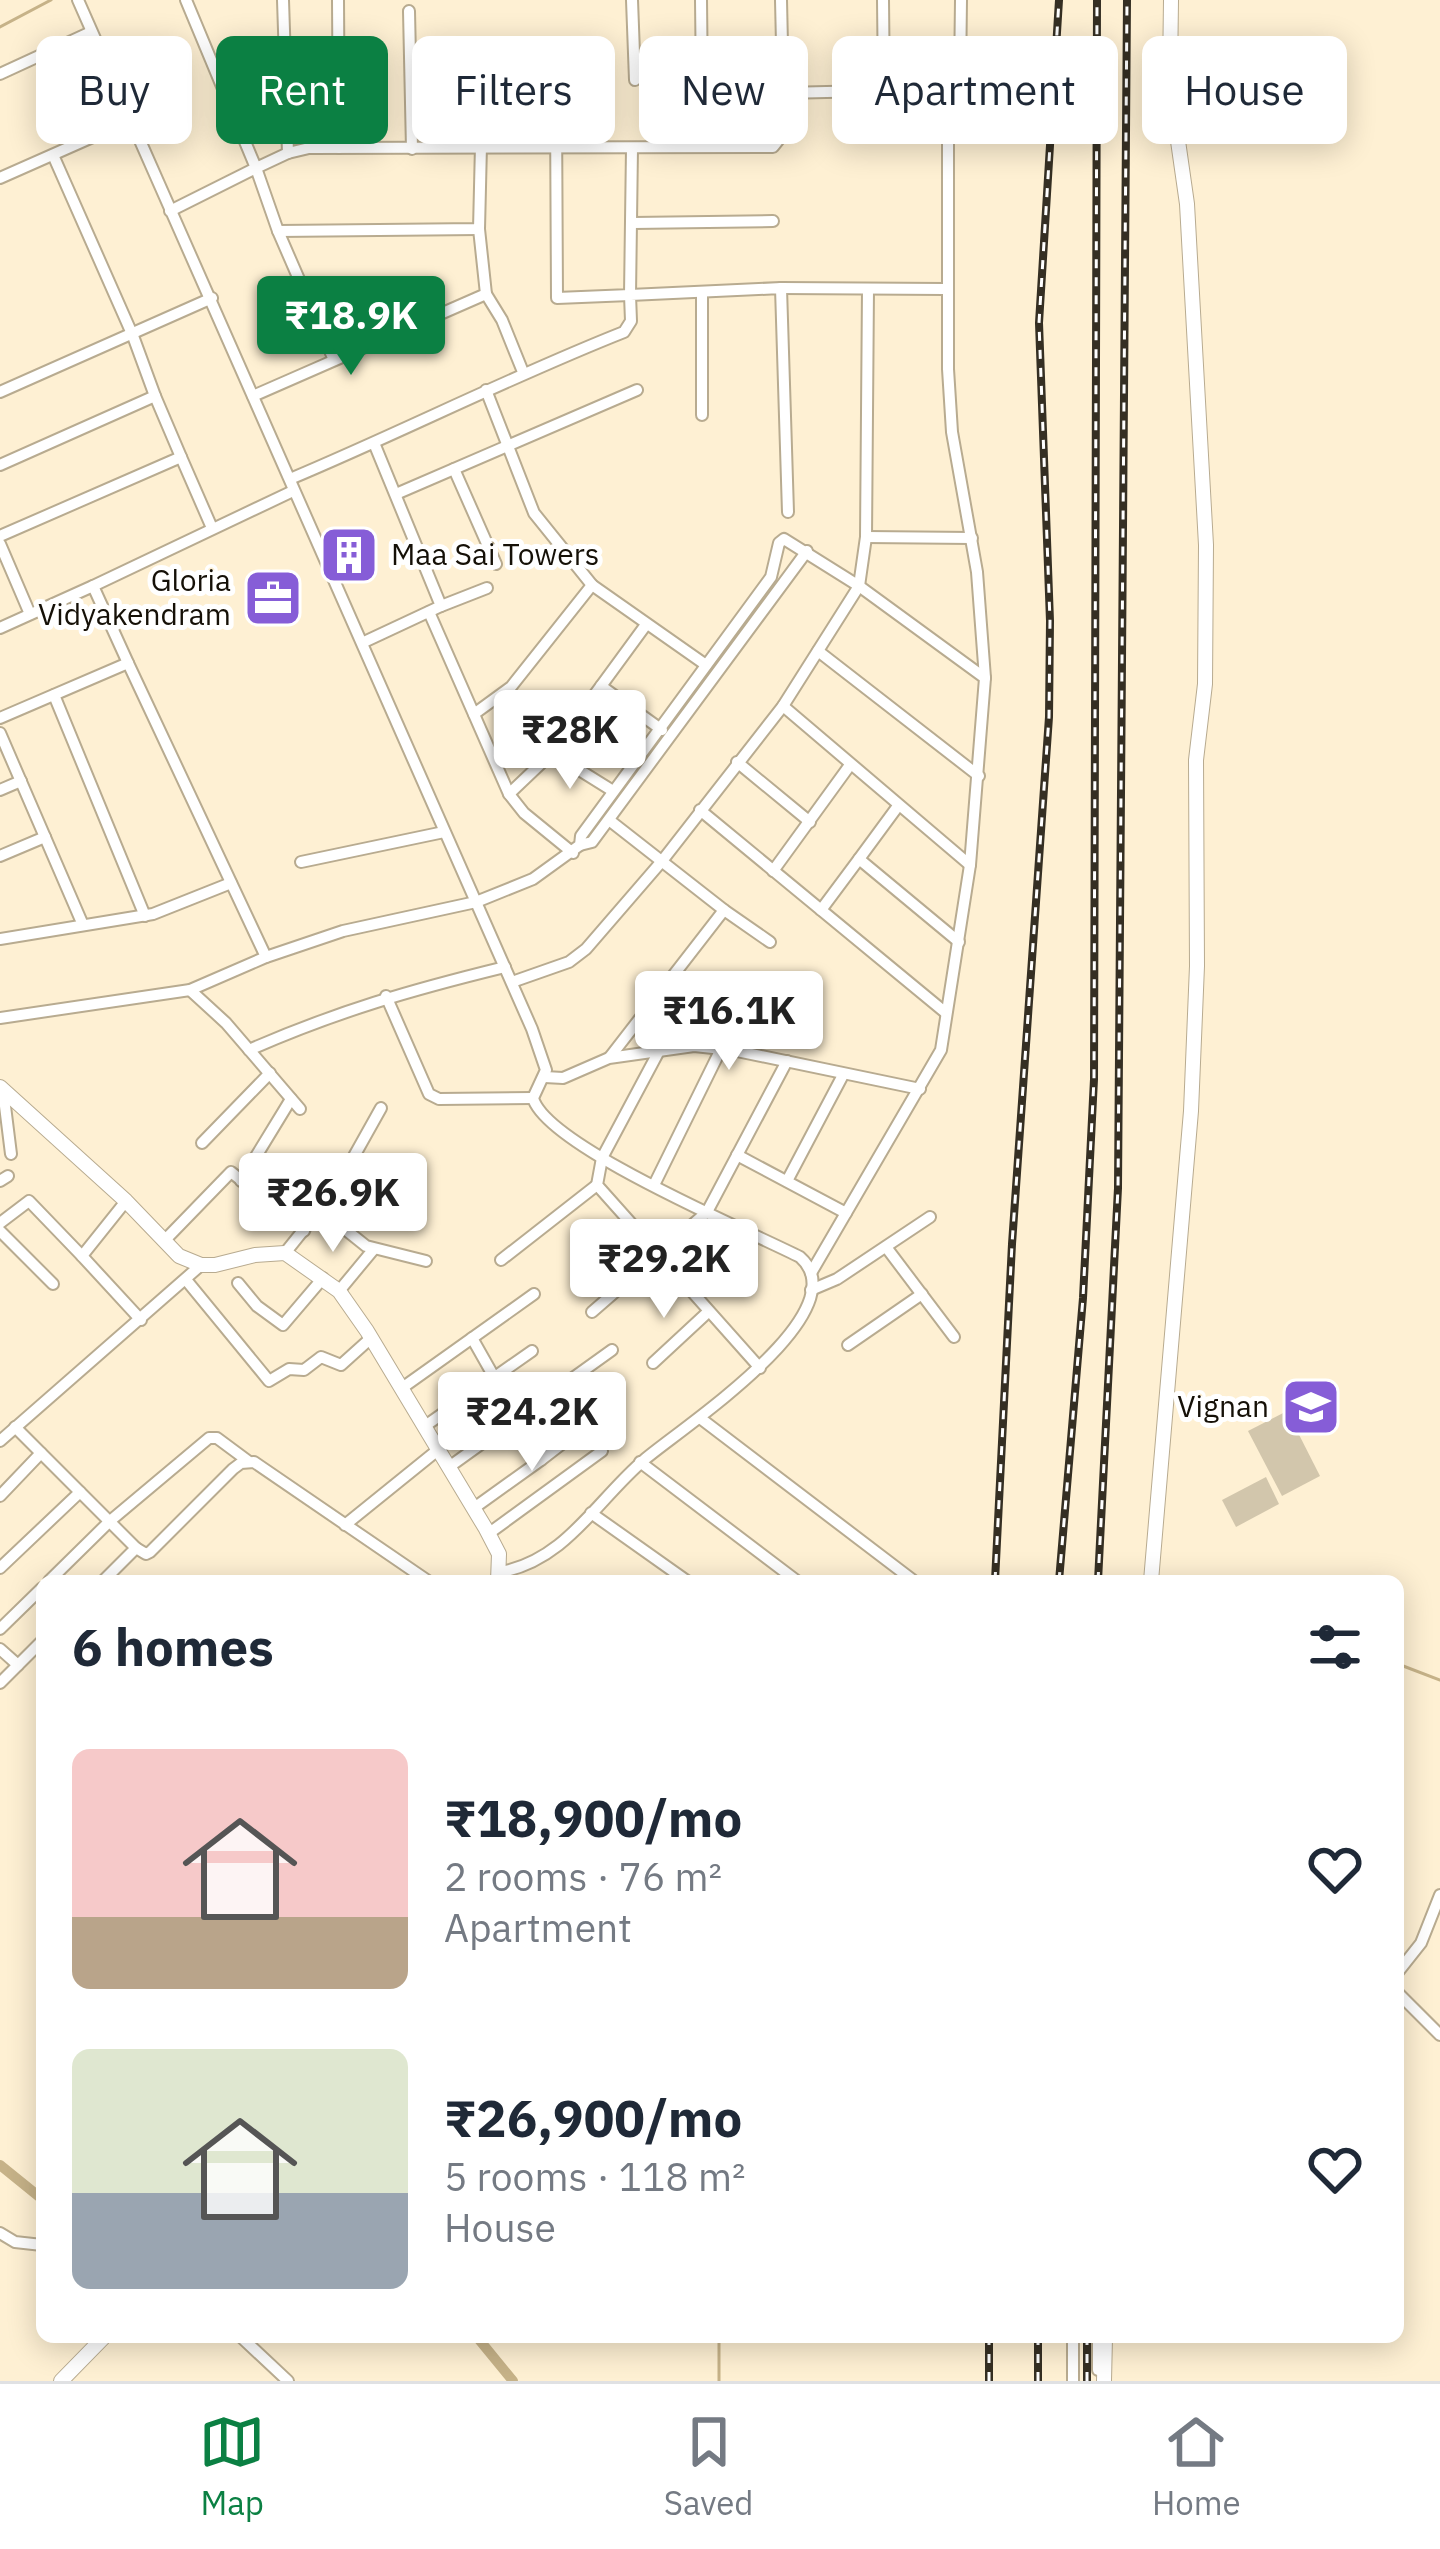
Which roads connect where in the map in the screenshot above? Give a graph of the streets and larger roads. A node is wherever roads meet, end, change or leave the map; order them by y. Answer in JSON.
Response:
{"nodes":[{"id":1,"x":186,"y":0,"type":"edge"},
{"id":2,"x":283,"y":0,"type":"edge"},
{"id":3,"x":338,"y":0,"type":"edge"},
{"id":4,"x":632,"y":0,"type":"edge"},
{"id":5,"x":701,"y":0,"type":"edge"},
{"id":6,"x":781,"y":0,"type":"edge"},
{"id":7,"x":883,"y":0,"type":"edge"},
{"id":8,"x":961,"y":0,"type":"edge"},
{"id":9,"x":1171,"y":0,"type":"edge"},
{"id":10,"x":81,"y":6,"type":"edge"},
{"id":11,"x":409,"y":10,"type":"dead end"},
{"id":12,"x":91,"y":32,"type":"junction"},
{"id":13,"x":93,"y":36,"type":"edge"},
{"id":14,"x":701,"y":36,"type":"edge"},
{"id":15,"x":782,"y":36,"type":"edge"},
{"id":16,"x":883,"y":36,"type":"edge"},
{"id":17,"x":961,"y":36,"type":"edge"},
{"id":18,"x":0,"y":74,"type":"edge"},
{"id":19,"x":635,"y":80,"type":"dead end"},
{"id":20,"x":78,"y":144,"type":"edge"},
{"id":21,"x":141,"y":144,"type":"edge"},
{"id":22,"x":481,"y":144,"type":"edge"},
{"id":23,"x":557,"y":144,"type":"edge"},
{"id":24,"x":775,"y":144,"type":"edge"},
{"id":25,"x":947,"y":144,"type":"edge"},
{"id":26,"x":339,"y":148,"type":"junction"},
{"id":27,"x":412,"y":148,"type":"junction"},
{"id":28,"x":557,"y":148,"type":"junction"},
{"id":29,"x":632,"y":148,"type":"junction"},
{"id":30,"x":481,"y":149,"type":"junction"},
{"id":31,"x":288,"y":153,"type":"junction"},
{"id":32,"x":53,"y":155,"type":"junction"},
{"id":33,"x":256,"y":168,"type":"junction"},
{"id":34,"x":0,"y":178,"type":"edge"},
{"id":35,"x":170,"y":211,"type":"junction"},
{"id":36,"x":773,"y":221,"type":"dead end"},
{"id":37,"x":633,"y":223,"type":"junction"},
{"id":38,"x":479,"y":229,"type":"junction"},
{"id":39,"x":278,"y":231,"type":"junction"},
{"id":40,"x":781,"y":288,"type":"junction"},
{"id":41,"x":868,"y":289,"type":"junction"},
{"id":42,"x":945,"y":289,"type":"junction"},
{"id":43,"x":702,"y":292,"type":"junction"},
{"id":44,"x":486,"y":294,"type":"junction"},
{"id":45,"x":630,"y":295,"type":"junction"},
{"id":46,"x":212,"y":298,"type":"junction"},
{"id":47,"x":133,"y":336,"type":"junction"},
{"id":48,"x":334,"y":360,"type":"junction"},
{"id":49,"x":523,"y":372,"type":"junction"},
{"id":50,"x":486,"y":390,"type":"junction"},
{"id":51,"x":637,"y":390,"type":"dead end"},
{"id":52,"x":0,"y":392,"type":"edge"},
{"id":53,"x":155,"y":396,"type":"junction"},
{"id":54,"x":254,"y":397,"type":"junction"},
{"id":55,"x":702,"y":415,"type":"dead end"},
{"id":56,"x":374,"y":443,"type":"junction"},
{"id":57,"x":509,"y":445,"type":"junction"},
{"id":58,"x":181,"y":457,"type":"junction"},
{"id":59,"x":0,"y":465,"type":"edge"},
{"id":60,"x":454,"y":469,"type":"junction"},
{"id":61,"x":291,"y":485,"type":"junction"},
{"id":62,"x":396,"y":494,"type":"junction"},
{"id":63,"x":788,"y":512,"type":"dead end"},
{"id":64,"x":212,"y":528,"type":"junction"},
{"id":65,"x":866,"y":537,"type":"junction"},
{"id":66,"x":972,"y":538,"type":"junction"},
{"id":67,"x":0,"y":540,"type":"edge"},
{"id":68,"x":807,"y":551,"type":"junction"},
{"id":69,"x":496,"y":564,"type":"dead end"},
{"id":70,"x":592,"y":585,"type":"junction"},
{"id":71,"x":93,"y":586,"type":"junction"},
{"id":72,"x":860,"y":586,"type":"junction"},
{"id":73,"x":487,"y":588,"type":"dead end"},
{"id":74,"x":435,"y":609,"type":"junction"},
{"id":75,"x":30,"y":614,"type":"junction"},
{"id":76,"x":645,"y":626,"type":"junction"},
{"id":77,"x":0,"y":628,"type":"edge"},
{"id":78,"x":364,"y":642,"type":"junction"},
{"id":79,"x":818,"y":651,"type":"junction"},
{"id":80,"x":128,"y":663,"type":"junction"},
{"id":81,"x":706,"y":665,"type":"junction"},
{"id":82,"x":985,"y":678,"type":"junction"},
{"id":83,"x":601,"y":686,"type":"junction"},
{"id":84,"x":54,"y":695,"type":"junction"},
{"id":85,"x":783,"y":706,"type":"junction"},
{"id":86,"x":474,"y":714,"type":"junction"},
{"id":87,"x":0,"y":718,"type":"edge"},
{"id":88,"x":659,"y":728,"type":"junction"},
{"id":89,"x":0,"y":733,"type":"edge"},
{"id":90,"x":670,"y":736,"type":"junction"},
{"id":91,"x":552,"y":753,"type":"junction"},
{"id":92,"x":737,"y":762,"type":"junction"},
{"id":93,"x":850,"y":765,"type":"junction"},
{"id":94,"x":979,"y":776,"type":"junction"},
{"id":95,"x":21,"y":781,"type":"junction"},
{"id":96,"x":0,"y":790,"type":"edge"},
{"id":97,"x":614,"y":790,"type":"junction"},
{"id":98,"x":509,"y":794,"type":"junction"},
{"id":99,"x":898,"y":806,"type":"junction"},
{"id":100,"x":700,"y":810,"type":"junction"},
{"id":101,"x":609,"y":820,"type":"junction"},
{"id":102,"x":810,"y":822,"type":"junction"},
{"id":103,"x":444,"y":832,"type":"junction"},
{"id":104,"x":45,"y":837,"type":"junction"},
{"id":105,"x":577,"y":849,"type":"junction"},
{"id":106,"x":0,"y":856,"type":"edge"},
{"id":107,"x":859,"y":859,"type":"junction"},
{"id":108,"x":662,"y":861,"type":"junction"},
{"id":109,"x":301,"y":862,"type":"dead end"},
{"id":110,"x":970,"y":866,"type":"junction"},
{"id":111,"x":773,"y":871,"type":"junction"},
{"id":112,"x":230,"y":883,"type":"junction"},
{"id":113,"x":476,"y":902,"type":"junction"},
{"id":114,"x":724,"y":910,"type":"junction"},
{"id":115,"x":821,"y":910,"type":"junction"},
{"id":116,"x":145,"y":916,"type":"junction"},
{"id":117,"x":83,"y":925,"type":"junction"},
{"id":118,"x":0,"y":939,"type":"edge"},
{"id":119,"x":770,"y":942,"type":"dead end"},
{"id":120,"x":959,"y":942,"type":"junction"},
{"id":121,"x":266,"y":957,"type":"junction"},
{"id":122,"x":505,"y":967,"type":"junction"},
{"id":123,"x":512,"y":982,"type":"junction"},
{"id":124,"x":190,"y":990,"type":"junction"},
{"id":125,"x":386,"y":996,"type":"junction"},
{"id":126,"x":946,"y":1013,"type":"junction"},
{"id":127,"x":0,"y":1018,"type":"edge"},
{"id":128,"x":721,"y":1048,"type":"junction"},
{"id":129,"x":249,"y":1050,"type":"junction"},
{"id":130,"x":659,"y":1051,"type":"junction"},
{"id":131,"x":608,"y":1058,"type":"junction"},
{"id":132,"x":787,"y":1061,"type":"junction"},
{"id":133,"x":270,"y":1073,"type":"junction"},
{"id":134,"x":843,"y":1075,"type":"junction"},
{"id":135,"x":544,"y":1077,"type":"junction"},
{"id":136,"x":2,"y":1089,"type":"edge"},
{"id":137,"x":920,"y":1089,"type":"junction"},
{"id":138,"x":533,"y":1098,"type":"junction"},
{"id":139,"x":290,"y":1099,"type":"junction"},
{"id":140,"x":381,"y":1108,"type":"dead end"},
{"id":141,"x":300,"y":1109,"type":"dead end"},
{"id":142,"x":202,"y":1143,"type":"dead end"},
{"id":143,"x":11,"y":1154,"type":"dead end"},
{"id":144,"x":737,"y":1155,"type":"junction"},
{"id":145,"x":602,"y":1158,"type":"junction"},
{"id":146,"x":241,"y":1181,"type":"junction"},
{"id":147,"x":787,"y":1181,"type":"junction"},
{"id":148,"x":597,"y":1185,"type":"junction"},
{"id":149,"x":654,"y":1185,"type":"junction"},
{"id":150,"x":127,"y":1201,"type":"junction"},
{"id":151,"x":321,"y":1210,"type":"junction"},
{"id":152,"x":707,"y":1212,"type":"junction"},
{"id":153,"x":846,"y":1213,"type":"junction"},
{"id":154,"x":930,"y":1217,"type":"dead end"},
{"id":155,"x":0,"y":1227,"type":"edge"},
{"id":156,"x":304,"y":1231,"type":"junction"},
{"id":157,"x":165,"y":1240,"type":"junction"},
{"id":158,"x":886,"y":1247,"type":"junction"},
{"id":159,"x":373,"y":1250,"type":"junction"},
{"id":160,"x":285,"y":1253,"type":"junction"},
{"id":161,"x":657,"y":1255,"type":"junction"},
{"id":162,"x":82,"y":1256,"type":"junction"},
{"id":163,"x":500,"y":1260,"type":"dead end"},
{"id":164,"x":426,"y":1261,"type":"dead end"},
{"id":165,"x":201,"y":1265,"type":"junction"},
{"id":166,"x":811,"y":1274,"type":"junction"},
{"id":167,"x":323,"y":1278,"type":"junction"},
{"id":168,"x":188,"y":1282,"type":"junction"},
{"id":169,"x":238,"y":1283,"type":"dead end"},
{"id":170,"x":53,"y":1284,"type":"dead end"},
{"id":171,"x":811,"y":1290,"type":"junction"},
{"id":172,"x":339,"y":1291,"type":"junction"},
{"id":173,"x":534,"y":1294,"type":"dead end"},
{"id":174,"x":922,"y":1294,"type":"junction"},
{"id":175,"x":592,"y":1312,"type":"dead end"},
{"id":176,"x":708,"y":1312,"type":"junction"},
{"id":177,"x":142,"y":1319,"type":"junction"},
{"id":178,"x":953,"y":1337,"type":"dead end"},
{"id":179,"x":371,"y":1338,"type":"junction"},
{"id":180,"x":472,"y":1338,"type":"junction"},
{"id":181,"x":848,"y":1345,"type":"dead end"},
{"id":182,"x":612,"y":1350,"type":"dead end"},
{"id":183,"x":532,"y":1351,"type":"dead end"},
{"id":184,"x":653,"y":1364,"type":"dead end"},
{"id":185,"x":760,"y":1368,"type":"junction"},
{"id":186,"x":494,"y":1376,"type":"junction"},
{"id":187,"x":402,"y":1388,"type":"junction"},
{"id":188,"x":700,"y":1418,"type":"junction"},
{"id":189,"x":518,"y":1419,"type":"junction"},
{"id":190,"x":15,"y":1426,"type":"junction"},
{"id":191,"x":425,"y":1426,"type":"junction"},
{"id":192,"x":585,"y":1426,"type":"dead end"},
{"id":193,"x":0,"y":1441,"type":"edge"},
{"id":194,"x":439,"y":1449,"type":"junction"},
{"id":195,"x":602,"y":1451,"type":"dead end"},
{"id":196,"x":41,"y":1453,"type":"junction"},
{"id":197,"x":541,"y":1460,"type":"junction"},
{"id":198,"x":248,"y":1461,"type":"junction"},
{"id":199,"x":640,"y":1462,"type":"junction"},
{"id":200,"x":449,"y":1467,"type":"junction"},
{"id":201,"x":80,"y":1492,"type":"junction"},
{"id":202,"x":0,"y":1496,"type":"edge"},
{"id":203,"x":474,"y":1508,"type":"junction"},
{"id":204,"x":591,"y":1513,"type":"junction"},
{"id":205,"x":110,"y":1521,"type":"junction"},
{"id":206,"x":345,"y":1525,"type":"junction"},
{"id":207,"x":488,"y":1534,"type":"junction"},
{"id":208,"x":136,"y":1548,"type":"junction"},
{"id":209,"x":0,"y":1568,"type":"edge"},
{"id":210,"x":55,"y":1575,"type":"edge"},
{"id":211,"x":109,"y":1575,"type":"edge"},
{"id":212,"x":419,"y":1575,"type":"edge"},
{"id":213,"x":500,"y":1575,"type":"edge"},
{"id":214,"x":505,"y":1575,"type":"edge"},
{"id":215,"x":679,"y":1575,"type":"edge"},
{"id":216,"x":788,"y":1575,"type":"edge"},
{"id":217,"x":906,"y":1575,"type":"edge"},
{"id":218,"x":1152,"y":1575,"type":"edge"},
{"id":219,"x":36,"y":1594,"type":"edge"},
{"id":220,"x":0,"y":1629,"type":"edge"},
{"id":221,"x":36,"y":1647,"type":"edge"},
{"id":222,"x":0,"y":1649,"type":"edge"},
{"id":223,"x":18,"y":1665,"type":"junction"},
{"id":224,"x":0,"y":1683,"type":"edge"},
{"id":225,"x":1440,"y":1895,"type":"edge"},
{"id":226,"x":1404,"y":1964,"type":"edge"},
{"id":227,"x":1404,"y":1999,"type":"edge"},
{"id":228,"x":1440,"y":2035,"type":"edge"},
{"id":229,"x":0,"y":2233,"type":"edge"},
{"id":230,"x":36,"y":2244,"type":"edge"},
{"id":231,"x":98,"y":2343,"type":"edge"},
{"id":232,"x":247,"y":2343,"type":"edge"},
{"id":233,"x":1073,"y":2343,"type":"edge"},
{"id":234,"x":1102,"y":2343,"type":"edge"},
{"id":235,"x":61,"y":2381,"type":"edge"},
{"id":236,"x":288,"y":2381,"type":"edge"},
{"id":237,"x":1073,"y":2381,"type":"edge"},
{"id":238,"x":1101,"y":2381,"type":"edge"}],
"edges":[{"from":1,"to":33,"type":"street"},
{"from":2,"to":31,"type":"street"},
{"from":3,"to":26,"type":"street"},
{"from":4,"to":19,"type":"street"},
{"from":5,"to":14,"type":"street"},
{"from":6,"to":15,"type":"street"},
{"from":7,"to":16,"type":"street"},
{"from":8,"to":17,"type":"street"},
{"from":9,"to":218,"type":"street"},
{"from":10,"to":12,"type":"street"},
{"from":11,"to":27,"type":"street"},
{"from":12,"to":13,"type":"street"},
{"from":12,"to":18,"type":"street"},
{"from":20,"to":32,"type":"street"},
{"from":21,"to":35,"type":"street"},
{"from":22,"to":30,"type":"street"},
{"from":23,"to":28,"type":"street"},
{"from":24,"to":29,"type":"street"},
{"from":25,"to":42,"type":"street"},
{"from":26,"to":27,"type":"street"},
{"from":26,"to":31,"type":"street"},
{"from":27,"to":30,"type":"street"},
{"from":28,"to":29,"type":"street"},
{"from":28,"to":30,"type":"street"},
{"from":28,"to":45,"type":"street"},
{"from":29,"to":37,"type":"street"},
{"from":30,"to":38,"type":"street"},
{"from":31,"to":33,"type":"street"},
{"from":32,"to":34,"type":"street"},
{"from":32,"to":47,"type":"street"},
{"from":33,"to":35,"type":"street"},
{"from":33,"to":39,"type":"street"},
{"from":35,"to":46,"type":"street"},
{"from":36,"to":37,"type":"street"},
{"from":37,"to":45,"type":"street"},
{"from":38,"to":39,"type":"street"},
{"from":38,"to":44,"type":"street"},
{"from":39,"to":48,"type":"street"},
{"from":40,"to":41,"type":"street"},
{"from":40,"to":43,"type":"street"},
{"from":40,"to":63,"type":"street"},
{"from":41,"to":42,"type":"street"},
{"from":41,"to":65,"type":"street"},
{"from":42,"to":66,"type":"street"},
{"from":43,"to":45,"type":"street"},
{"from":43,"to":55,"type":"street"},
{"from":44,"to":48,"type":"street"},
{"from":44,"to":49,"type":"street"},
{"from":45,"to":49,"type":"street"},
{"from":46,"to":47,"type":"street"},
{"from":46,"to":54,"type":"street"},
{"from":47,"to":52,"type":"street"},
{"from":47,"to":53,"type":"street"},
{"from":48,"to":54,"type":"street"},
{"from":49,"to":50,"type":"street"},
{"from":50,"to":56,"type":"street"},
{"from":50,"to":57,"type":"street"},
{"from":51,"to":57,"type":"street"},
{"from":53,"to":58,"type":"street"},
{"from":53,"to":59,"type":"street"},
{"from":54,"to":61,"type":"street"},
{"from":56,"to":61,"type":"street"},
{"from":56,"to":62,"type":"street"},
{"from":57,"to":60,"type":"street"},
{"from":57,"to":70,"type":"street"},
{"from":58,"to":64,"type":"street"},
{"from":58,"to":67,"type":"street"},
{"from":60,"to":62,"type":"street"},
{"from":60,"to":69,"type":"street"},
{"from":61,"to":64,"type":"street"},
{"from":61,"to":78,"type":"street"},
{"from":62,"to":74,"type":"street"},
{"from":64,"to":71,"type":"street"},
{"from":65,"to":66,"type":"street"},
{"from":65,"to":72,"type":"street"},
{"from":66,"to":82,"type":"street"},
{"from":67,"to":75,"type":"street"},
{"from":68,"to":72,"type":"street"},
{"from":68,"to":81,"type":"street"},
{"from":68,"to":90,"type":"street"},
{"from":70,"to":76,"type":"street"},
{"from":70,"to":86,"type":"street"},
{"from":71,"to":75,"type":"street"},
{"from":71,"to":80,"type":"street"},
{"from":72,"to":79,"type":"street"},
{"from":72,"to":82,"type":"street"},
{"from":73,"to":74,"type":"street"},
{"from":74,"to":78,"type":"street"},
{"from":74,"to":86,"type":"street"},
{"from":75,"to":77,"type":"street"},
{"from":76,"to":81,"type":"street"},
{"from":76,"to":83,"type":"street"},
{"from":78,"to":103,"type":"street"},
{"from":79,"to":85,"type":"street"},
{"from":79,"to":94,"type":"street"},
{"from":80,"to":84,"type":"street"},
{"from":80,"to":112,"type":"street"},
{"from":81,"to":88,"type":"street"},
{"from":82,"to":94,"type":"street"},
{"from":83,"to":88,"type":"street"},
{"from":83,"to":91,"type":"street"},
{"from":84,"to":87,"type":"street"},
{"from":84,"to":116,"type":"street"},
{"from":85,"to":92,"type":"street"},
{"from":85,"to":93,"type":"street"},
{"from":86,"to":98,"type":"street"},
{"from":88,"to":90,"type":"street"},
{"from":88,"to":97,"type":"street"},
{"from":89,"to":95,"type":"street"},
{"from":90,"to":101,"type":"street"},
{"from":91,"to":97,"type":"street"},
{"from":91,"to":98,"type":"street"},
{"from":92,"to":100,"type":"street"},
{"from":92,"to":102,"type":"street"},
{"from":93,"to":99,"type":"street"},
{"from":93,"to":102,"type":"street"},
{"from":94,"to":110,"type":"street"},
{"from":95,"to":96,"type":"street"},
{"from":95,"to":104,"type":"street"},
{"from":97,"to":105,"type":"street"},
{"from":98,"to":105,"type":"street"},
{"from":99,"to":107,"type":"street"},
{"from":99,"to":110,"type":"street"},
{"from":100,"to":108,"type":"street"},
{"from":100,"to":111,"type":"street"},
{"from":101,"to":105,"type":"street"},
{"from":101,"to":108,"type":"street"},
{"from":102,"to":111,"type":"street"},
{"from":103,"to":109,"type":"street"},
{"from":103,"to":113,"type":"street"},
{"from":104,"to":106,"type":"street"},
{"from":104,"to":117,"type":"street"},
{"from":105,"to":113,"type":"street"},
{"from":107,"to":115,"type":"street"},
{"from":107,"to":120,"type":"street"},
{"from":108,"to":114,"type":"street"},
{"from":108,"to":123,"type":"street"},
{"from":110,"to":120,"type":"street"},
{"from":111,"to":115,"type":"street"},
{"from":112,"to":116,"type":"street"},
{"from":112,"to":121,"type":"street"},
{"from":113,"to":121,"type":"street"},
{"from":113,"to":122,"type":"street"},
{"from":114,"to":119,"type":"street"},
{"from":114,"to":131,"type":"street"},
{"from":115,"to":126,"type":"street"},
{"from":116,"to":117,"type":"street"},
{"from":117,"to":118,"type":"street"},
{"from":120,"to":126,"type":"street"},
{"from":121,"to":124,"type":"street"},
{"from":122,"to":123,"type":"street"},
{"from":122,"to":125,"type":"street"},
{"from":123,"to":135,"type":"street"},
{"from":124,"to":127,"type":"street"},
{"from":124,"to":129,"type":"street"},
{"from":125,"to":129,"type":"street"},
{"from":125,"to":138,"type":"street"},
{"from":126,"to":137,"type":"street"},
{"from":128,"to":130,"type":"street"},
{"from":128,"to":132,"type":"street"},
{"from":128,"to":149,"type":"street"},
{"from":129,"to":133,"type":"street"},
{"from":130,"to":131,"type":"street"},
{"from":130,"to":145,"type":"street"},
{"from":131,"to":135,"type":"street"},
{"from":132,"to":134,"type":"street"},
{"from":132,"to":144,"type":"street"},
{"from":133,"to":139,"type":"street"},
{"from":133,"to":142,"type":"street"},
{"from":134,"to":137,"type":"street"},
{"from":134,"to":147,"type":"street"},
{"from":135,"to":138,"type":"street"},
{"from":136,"to":143,"type":"street"},
{"from":136,"to":150,"type":"street"},
{"from":137,"to":153,"type":"street"},
{"from":138,"to":145,"type":"street"},
{"from":139,"to":141,"type":"street"},
{"from":139,"to":146,"type":"street"},
{"from":140,"to":151,"type":"street"},
{"from":144,"to":147,"type":"street"},
{"from":144,"to":152,"type":"street"},
{"from":145,"to":148,"type":"street"},
{"from":145,"to":149,"type":"street"},
{"from":146,"to":156,"type":"street"},
{"from":146,"to":157,"type":"street"},
{"from":147,"to":153,"type":"street"},
{"from":148,"to":161,"type":"street"},
{"from":148,"to":163,"type":"street"},
{"from":149,"to":152,"type":"street"},
{"from":150,"to":157,"type":"street"},
{"from":150,"to":162,"type":"street"},
{"from":151,"to":156,"type":"street"},
{"from":151,"to":159,"type":"street"},
{"from":152,"to":161,"type":"street"},
{"from":152,"to":166,"type":"street"},
{"from":153,"to":166,"type":"street"},
{"from":154,"to":158,"type":"street"},
{"from":155,"to":162,"type":"street"},
{"from":155,"to":170,"type":"street"},
{"from":156,"to":160,"type":"street"},
{"from":157,"to":165,"type":"street"},
{"from":158,"to":171,"type":"street"},
{"from":158,"to":174,"type":"street"},
{"from":159,"to":164,"type":"street"},
{"from":159,"to":172,"type":"street"},
{"from":160,"to":165,"type":"street"},
{"from":160,"to":167,"type":"street"},
{"from":161,"to":175,"type":"street"},
{"from":161,"to":176,"type":"street"},
{"from":162,"to":177,"type":"street"},
{"from":165,"to":168,"type":"street"},
{"from":166,"to":171,"type":"street"},
{"from":167,"to":169,"type":"street"},
{"from":167,"to":172,"type":"street"},
{"from":168,"to":177,"type":"street"},
{"from":168,"to":179,"type":"street"},
{"from":171,"to":185,"type":"street"},
{"from":172,"to":179,"type":"street"},
{"from":173,"to":180,"type":"street"},
{"from":174,"to":178,"type":"street"},
{"from":174,"to":181,"type":"street"},
{"from":176,"to":184,"type":"street"},
{"from":176,"to":185,"type":"street"},
{"from":177,"to":190,"type":"street"},
{"from":179,"to":187,"type":"street"},
{"from":180,"to":186,"type":"street"},
{"from":180,"to":187,"type":"street"},
{"from":182,"to":189,"type":"street"},
{"from":183,"to":186,"type":"street"},
{"from":185,"to":188,"type":"street"},
{"from":186,"to":189,"type":"street"},
{"from":186,"to":191,"type":"street"},
{"from":187,"to":191,"type":"street"},
{"from":188,"to":199,"type":"street"},
{"from":188,"to":217,"type":"street"},
{"from":189,"to":197,"type":"street"},
{"from":189,"to":200,"type":"street"},
{"from":190,"to":193,"type":"street"},
{"from":190,"to":196,"type":"street"},
{"from":191,"to":194,"type":"street"},
{"from":192,"to":197,"type":"street"},
{"from":194,"to":200,"type":"street"},
{"from":194,"to":206,"type":"street"},
{"from":195,"to":207,"type":"street"},
{"from":196,"to":201,"type":"street"},
{"from":196,"to":202,"type":"street"},
{"from":197,"to":203,"type":"street"},
{"from":198,"to":205,"type":"street"},
{"from":198,"to":206,"type":"street"},
{"from":198,"to":208,"type":"street"},
{"from":199,"to":204,"type":"street"},
{"from":199,"to":216,"type":"street"},
{"from":200,"to":203,"type":"street"},
{"from":201,"to":205,"type":"street"},
{"from":201,"to":209,"type":"street"},
{"from":203,"to":207,"type":"street"},
{"from":204,"to":214,"type":"street"},
{"from":204,"to":215,"type":"street"},
{"from":205,"to":208,"type":"street"},
{"from":205,"to":210,"type":"street"},
{"from":206,"to":212,"type":"street"},
{"from":207,"to":213,"type":"street"},
{"from":208,"to":211,"type":"street"},
{"from":219,"to":220,"type":"street"},
{"from":221,"to":223,"type":"street"},
{"from":222,"to":223,"type":"street"},
{"from":223,"to":224,"type":"street"},
{"from":225,"to":226,"type":"street"},
{"from":227,"to":228,"type":"street"},
{"from":229,"to":230,"type":"street"},
{"from":231,"to":235,"type":"street"},
{"from":232,"to":236,"type":"street"},
{"from":233,"to":237,"type":"street"},
{"from":234,"to":238,"type":"street"}]}
